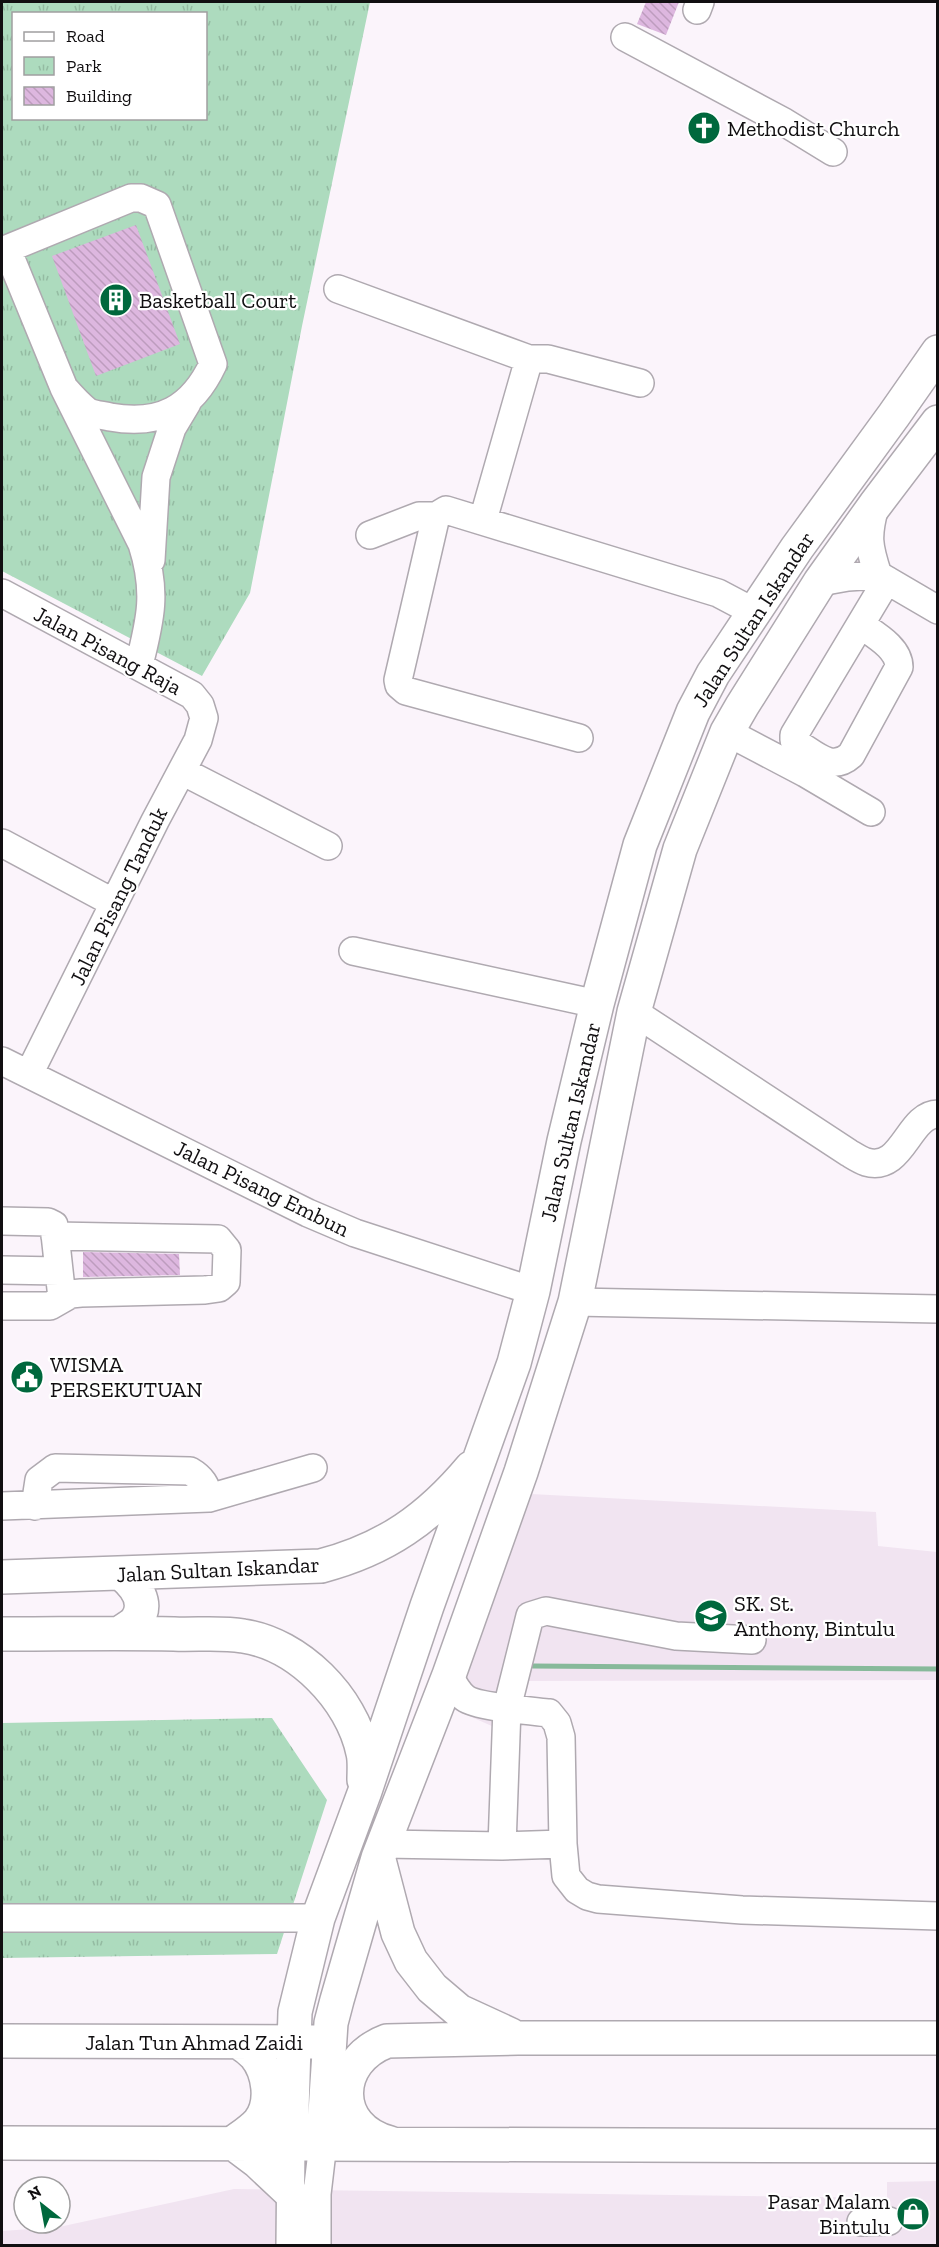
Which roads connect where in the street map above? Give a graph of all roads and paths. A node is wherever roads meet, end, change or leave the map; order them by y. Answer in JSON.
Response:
{"nodes":[{"id":1,"x":625,"y":37,"type":"dead end"},
{"id":2,"x":833,"y":153,"type":"dead end"},
{"id":3,"x":4,"y":250,"type":"edge"},
{"id":4,"x":338,"y":289,"type":"dead end"},
{"id":5,"x":938,"y":352,"type":"edge"},
{"id":6,"x":529,"y":359,"type":"junction"},
{"id":7,"x":640,"y":383,"type":"dead end"},
{"id":8,"x":64,"y":388,"type":"junction"},
{"id":9,"x":187,"y":403,"type":"junction"},
{"id":10,"x":938,"y":422,"type":"edge"},
{"id":11,"x":875,"y":505,"type":"junction"},
{"id":12,"x":436,"y":516,"type":"junction"},
{"id":13,"x":483,"y":520,"type":"junction"},
{"id":14,"x":370,"y":534,"type":"dead end"},
{"id":15,"x":150,"y":569,"type":"junction"},
{"id":16,"x":882,"y":577,"type":"junction"},
{"id":17,"x":820,"y":582,"type":"junction"},
{"id":18,"x":2,"y":593,"type":"edge"},
{"id":19,"x":933,"y":600,"type":"edge"},
{"id":20,"x":754,"y":612,"type":"junction"},
{"id":21,"x":861,"y":625,"type":"junction"},
{"id":22,"x":139,"y":665,"type":"junction"},
{"id":23,"x":204,"y":718,"type":"joint"},
{"id":24,"x":727,"y":732,"type":"junction"},
{"id":25,"x":579,"y":738,"type":"dead end"},
{"id":26,"x":794,"y":740,"type":"junction"},
{"id":27,"x":761,"y":749,"type":"junction"},
{"id":28,"x":182,"y":771,"type":"junction"},
{"id":29,"x":871,"y":812,"type":"dead end"},
{"id":30,"x":2,"y":843,"type":"edge"},
{"id":31,"x":328,"y":846,"type":"dead end"},
{"id":32,"x":114,"y":903,"type":"junction"},
{"id":33,"x":353,"y":951,"type":"dead end"},
{"id":34,"x":597,"y":1004,"type":"junction"},
{"id":35,"x":634,"y":1012,"type":"junction"},
{"id":36,"x":2,"y":1061,"type":"edge"},
{"id":37,"x":29,"y":1074,"type":"junction"},
{"id":38,"x":938,"y":1114,"type":"edge"},
{"id":39,"x":2,"y":1221,"type":"edge"},
{"id":40,"x":55,"y":1236,"type":"junction"},
{"id":41,"x":2,"y":1270,"type":"edge"},
{"id":42,"x":59,"y":1271,"type":"junction"},
{"id":43,"x":532,"y":1291,"type":"junction"},
{"id":44,"x":62,"y":1298,"type":"junction"},
{"id":45,"x":575,"y":1302,"type":"junction"},
{"id":46,"x":2,"y":1306,"type":"edge"},
{"id":47,"x":938,"y":1309,"type":"edge"},
{"id":48,"x":482,"y":1455,"type":"junction"},
{"id":49,"x":313,"y":1468,"type":"dead end"},
{"id":50,"x":209,"y":1498,"type":"junction"},
{"id":51,"x":4,"y":1506,"type":"edge"},
{"id":52,"x":35,"y":1506,"type":"junction"},
{"id":53,"x":122,"y":1574,"type":"junction"},
{"id":54,"x":2,"y":1577,"type":"edge"},
{"id":55,"x":120,"y":1633,"type":"junction"},
{"id":56,"x":2,"y":1634,"type":"edge"},
{"id":57,"x":752,"y":1640,"type":"dead end"},
{"id":58,"x":449,"y":1675,"type":"junction"},
{"id":59,"x":507,"y":1708,"type":"junction"},
{"id":60,"x":365,"y":1791,"type":"junction"},
{"id":61,"x":563,"y":1844,"type":"junction"},
{"id":62,"x":501,"y":1846,"type":"junction"},
{"id":63,"x":381,"y":1851,"type":"junction"},
{"id":64,"x":938,"y":1916,"type":"edge"},
{"id":65,"x":2,"y":1918,"type":"edge"},
{"id":66,"x":318,"y":1918,"type":"junction"},
{"id":67,"x":518,"y":2038,"type":"junction"},
{"id":68,"x":938,"y":2038,"type":"edge"},
{"id":69,"x":2,"y":2041,"type":"edge"},
{"id":70,"x":387,"y":2041,"type":"junction"},
{"id":71,"x":294,"y":2042,"type":"junction"},
{"id":72,"x":330,"y":2042,"type":"junction"},
{"id":73,"x":240,"y":2043,"type":"junction"},
{"id":74,"x":2,"y":2143,"type":"edge"},
{"id":75,"x":233,"y":2143,"type":"junction"},
{"id":76,"x":291,"y":2143,"type":"junction"},
{"id":77,"x":323,"y":2143,"type":"junction"},
{"id":78,"x":393,"y":2143,"type":"junction"},
{"id":79,"x":938,"y":2146,"type":"edge"},
{"id":80,"x":290,"y":2192,"type":"junction"},
{"id":81,"x":890,"y":2221,"type":"dead end"},
{"id":82,"x":861,"y":2222,"type":"dead end"},
{"id":83,"x":290,"y":2246,"type":"edge"},
{"id":84,"x":317,"y":2246,"type":"edge"}],
"edges":[{"from":1,"to":2,"type":"street"},
{"from":3,"to":8,"type":"street"},
{"from":3,"to":9,"type":"street"},
{"from":4,"to":6,"type":"street"},
{"from":5,"to":20,"type":"main road","name":"Jalan Sultan Iskandar"},
{"from":6,"to":7,"type":"street"},
{"from":6,"to":13,"type":"street"},
{"from":8,"to":9,"type":"street"},
{"from":8,"to":15,"type":"street"},
{"from":9,"to":15,"type":"street"},
{"from":10,"to":11,"type":"main road","name":"Jalan Sultan Iskandar"},
{"from":11,"to":16,"type":"street"},
{"from":11,"to":17,"type":"main road","name":"Jalan Sultan Iskandar"},
{"from":12,"to":13,"type":"street"},
{"from":12,"to":14,"type":"street"},
{"from":12,"to":25,"type":"street"},
{"from":13,"to":20,"type":"street"},
{"from":15,"to":22,"type":"street"},
{"from":16,"to":17,"type":"street"},
{"from":16,"to":19,"type":"street"},
{"from":16,"to":21,"type":"street"},
{"from":17,"to":24,"type":"main road","name":"Jalan Sultan Iskandar"},
{"from":18,"to":22,"type":"street","name":"Jalan Pisang Raja"},
{"from":20,"to":34,"type":"main road","name":"Jalan Sultan Iskandar"},
{"from":21,"to":26,"type":"street"},
{"from":21,"to":26,"type":"street"},
{"from":22,"to":23,"type":"street","name":"Jalan Pisang Raja"},
{"from":23,"to":28,"type":"street","name":"Jalan Pisang Tanduk"},
{"from":24,"to":27,"type":"street"},
{"from":24,"to":35,"type":"main road","name":"Jalan Sultan Iskandar"},
{"from":26,"to":27,"type":"street"},
{"from":27,"to":29,"type":"street"},
{"from":28,"to":31,"type":"street"},
{"from":28,"to":32,"type":"street","name":"Jalan Pisang Tanduk"},
{"from":30,"to":32,"type":"street"},
{"from":32,"to":37,"type":"street","name":"Jalan Pisang Tanduk"},
{"from":33,"to":34,"type":"street"},
{"from":34,"to":43,"type":"main road","name":"Jalan Sultan Iskandar"},
{"from":35,"to":38,"type":"street"},
{"from":35,"to":45,"type":"main road","name":"Jalan Sultan Iskandar"},
{"from":36,"to":37,"type":"street","name":"Jalan Pisang Embun"},
{"from":37,"to":43,"type":"street","name":"Jalan Pisang Embun"},
{"from":39,"to":40,"type":"street"},
{"from":40,"to":42,"type":"street"},
{"from":40,"to":44,"type":"street"},
{"from":41,"to":42,"type":"street"},
{"from":42,"to":44,"type":"street"},
{"from":43,"to":48,"type":"main road","name":"Jalan Sultan Iskandar"},
{"from":44,"to":46,"type":"street"},
{"from":45,"to":47,"type":"street"},
{"from":45,"to":58,"type":"main road","name":"Jalan Sultan Iskandar"},
{"from":48,"to":53,"type":"main road","name":"Jalan Sultan Iskandar"},
{"from":48,"to":60,"type":"main road"},
{"from":49,"to":50,"type":"street"},
{"from":50,"to":52,"type":"street"},
{"from":50,"to":52,"type":"street"},
{"from":51,"to":52,"type":"street"},
{"from":53,"to":54,"type":"main road","name":"Jalan Sultan Iskandar"},
{"from":53,"to":55,"type":"main road"},
{"from":55,"to":56,"type":"main road"},
{"from":55,"to":60,"type":"main road"},
{"from":57,"to":59,"type":"street"},
{"from":58,"to":59,"type":"street"},
{"from":58,"to":63,"type":"main road","name":"Jalan Sultan Iskandar"},
{"from":59,"to":61,"type":"street"},
{"from":59,"to":62,"type":"street"},
{"from":60,"to":66,"type":"main road"},
{"from":61,"to":62,"type":"street"},
{"from":61,"to":64,"type":"street"},
{"from":62,"to":63,"type":"street"},
{"from":63,"to":67,"type":"main road"},
{"from":63,"to":72,"type":"main road","name":"Jalan Sultan Iskandar"},
{"from":65,"to":66,"type":"street"},
{"from":66,"to":71,"type":"main road"},
{"from":67,"to":68,"type":"main road","name":"Jalan Tun Ahmad Zaidi"},
{"from":67,"to":70,"type":"main road","name":"Jalan Tun Ahmad Zaidi"},
{"from":69,"to":73,"type":"main road","name":"Jalan Tun Ahmad Zaidi"},
{"from":70,"to":72,"type":"main road","name":"Jalan Tun Ahmad Zaidi"},
{"from":70,"to":78,"type":"main road"},
{"from":71,"to":72,"type":"main road","name":"Jalan Tun Ahmad Zaidi"},
{"from":71,"to":73,"type":"main road","name":"Jalan Tun Ahmad Zaidi"},
{"from":71,"to":76,"type":"main road"},
{"from":72,"to":77,"type":"main road","name":"Jalan Sultan Iskandar"},
{"from":73,"to":75,"type":"main road"},
{"from":74,"to":75,"type":"main road"},
{"from":75,"to":76,"type":"main road"},
{"from":75,"to":80,"type":"main road"},
{"from":76,"to":77,"type":"main road"},
{"from":76,"to":80,"type":"street"},
{"from":77,"to":78,"type":"main road"},
{"from":77,"to":84,"type":"street"},
{"from":78,"to":79,"type":"main road"},
{"from":80,"to":83,"type":"street"},
{"from":81,"to":82,"type":"street"}]}
